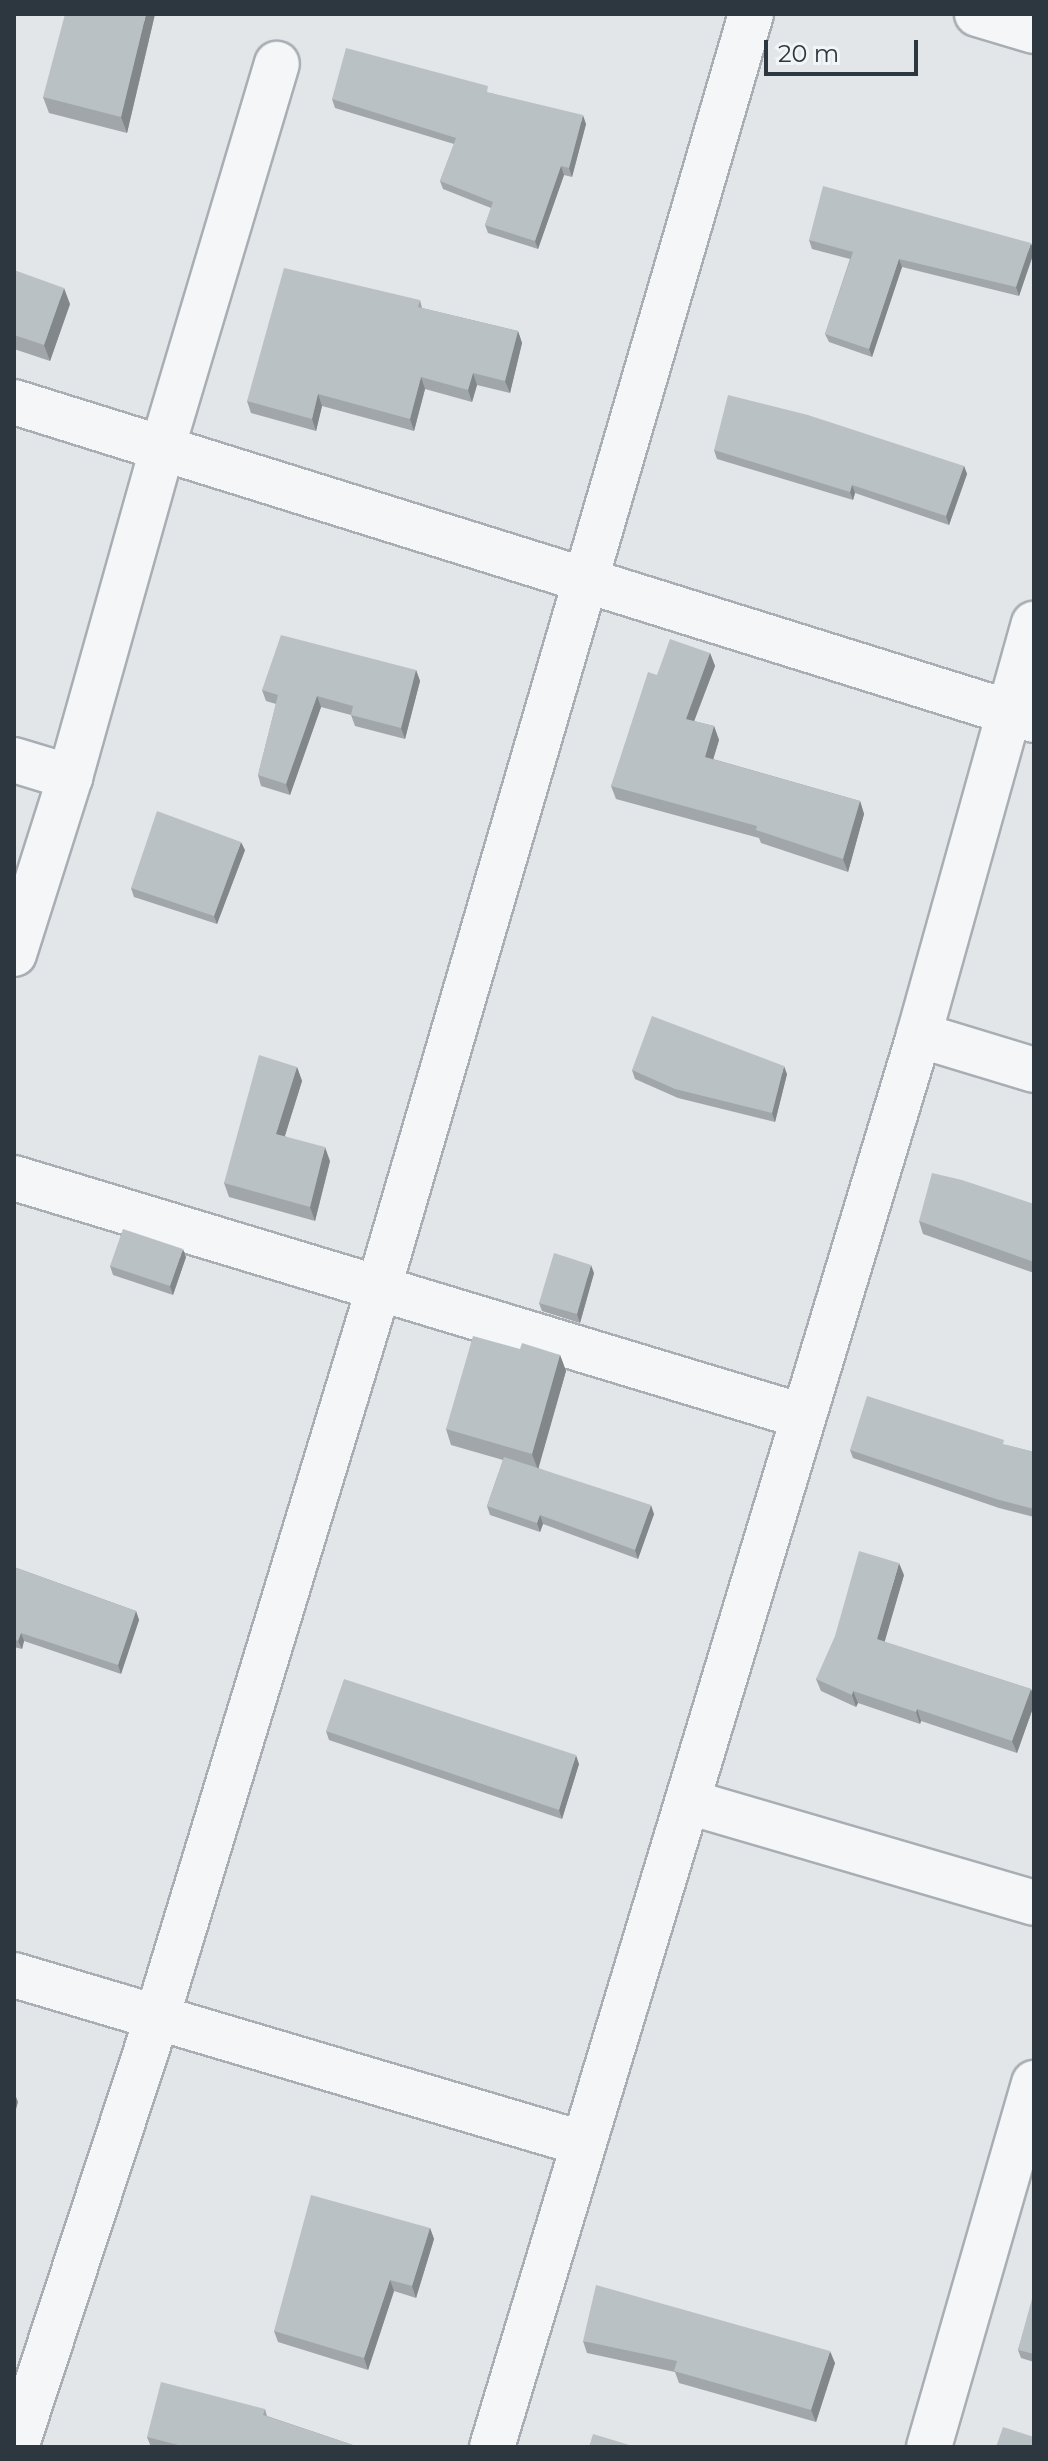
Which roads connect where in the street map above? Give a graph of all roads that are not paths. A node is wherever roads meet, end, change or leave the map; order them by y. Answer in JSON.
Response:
{"nodes":[{"id":1,"x":751,"y":14,"type":"edge"},
{"id":2,"x":977,"y":14,"type":"edge"},
{"id":3,"x":1034,"y":31,"type":"edge"},
{"id":4,"x":277,"y":64,"type":"dead end"},
{"id":5,"x":14,"y":402,"type":"edge"},
{"id":6,"x":162,"y":449,"type":"junction"},
{"id":7,"x":587,"y":580,"type":"junction"},
{"id":8,"x":1034,"y":624,"type":"edge"},
{"id":9,"x":1021,"y":716,"type":"edge"},
{"id":10,"x":14,"y":760,"type":"edge"},
{"id":11,"x":70,"y":777,"type":"junction"},
{"id":12,"x":14,"y":954,"type":"edge"},
{"id":13,"x":919,"y":1035,"type":"junction"},
{"id":14,"x":1034,"y":1070,"type":"edge"},
{"id":15,"x":14,"y":1178,"type":"edge"},
{"id":16,"x":379,"y":1287,"type":"junction"},
{"id":17,"x":802,"y":1416,"type":"junction"},
{"id":18,"x":689,"y":1802,"type":"junction"},
{"id":19,"x":1034,"y":1903,"type":"edge"},
{"id":20,"x":14,"y":1975,"type":"edge"},
{"id":21,"x":157,"y":2017,"type":"junction"},
{"id":22,"x":1034,"y":2083,"type":"edge"},
{"id":23,"x":581,"y":2143,"type":"junction"},
{"id":24,"x":16,"y":2447,"type":"edge"},
{"id":25,"x":492,"y":2447,"type":"edge"},
{"id":26,"x":929,"y":2447,"type":"edge"}],
"edges":[{"from":1,"to":7,"type":"street"},
{"from":2,"to":3,"type":"street"},
{"from":4,"to":6,"type":"street"},
{"from":5,"to":6,"type":"street"},
{"from":6,"to":7,"type":"street"},
{"from":6,"to":11,"type":"street"},
{"from":7,"to":9,"type":"street"},
{"from":7,"to":16,"type":"street"},
{"from":8,"to":9,"type":"street"},
{"from":9,"to":13,"type":"street"},
{"from":10,"to":11,"type":"street"},
{"from":11,"to":12,"type":"street"},
{"from":13,"to":14,"type":"street"},
{"from":13,"to":17,"type":"street"},
{"from":15,"to":16,"type":"street"},
{"from":16,"to":17,"type":"street"},
{"from":16,"to":21,"type":"street"},
{"from":17,"to":18,"type":"street"},
{"from":18,"to":19,"type":"street"},
{"from":18,"to":23,"type":"street"},
{"from":20,"to":21,"type":"street"},
{"from":21,"to":23,"type":"street"},
{"from":21,"to":24,"type":"street"},
{"from":22,"to":26,"type":"street"},
{"from":23,"to":25,"type":"street"}]}
